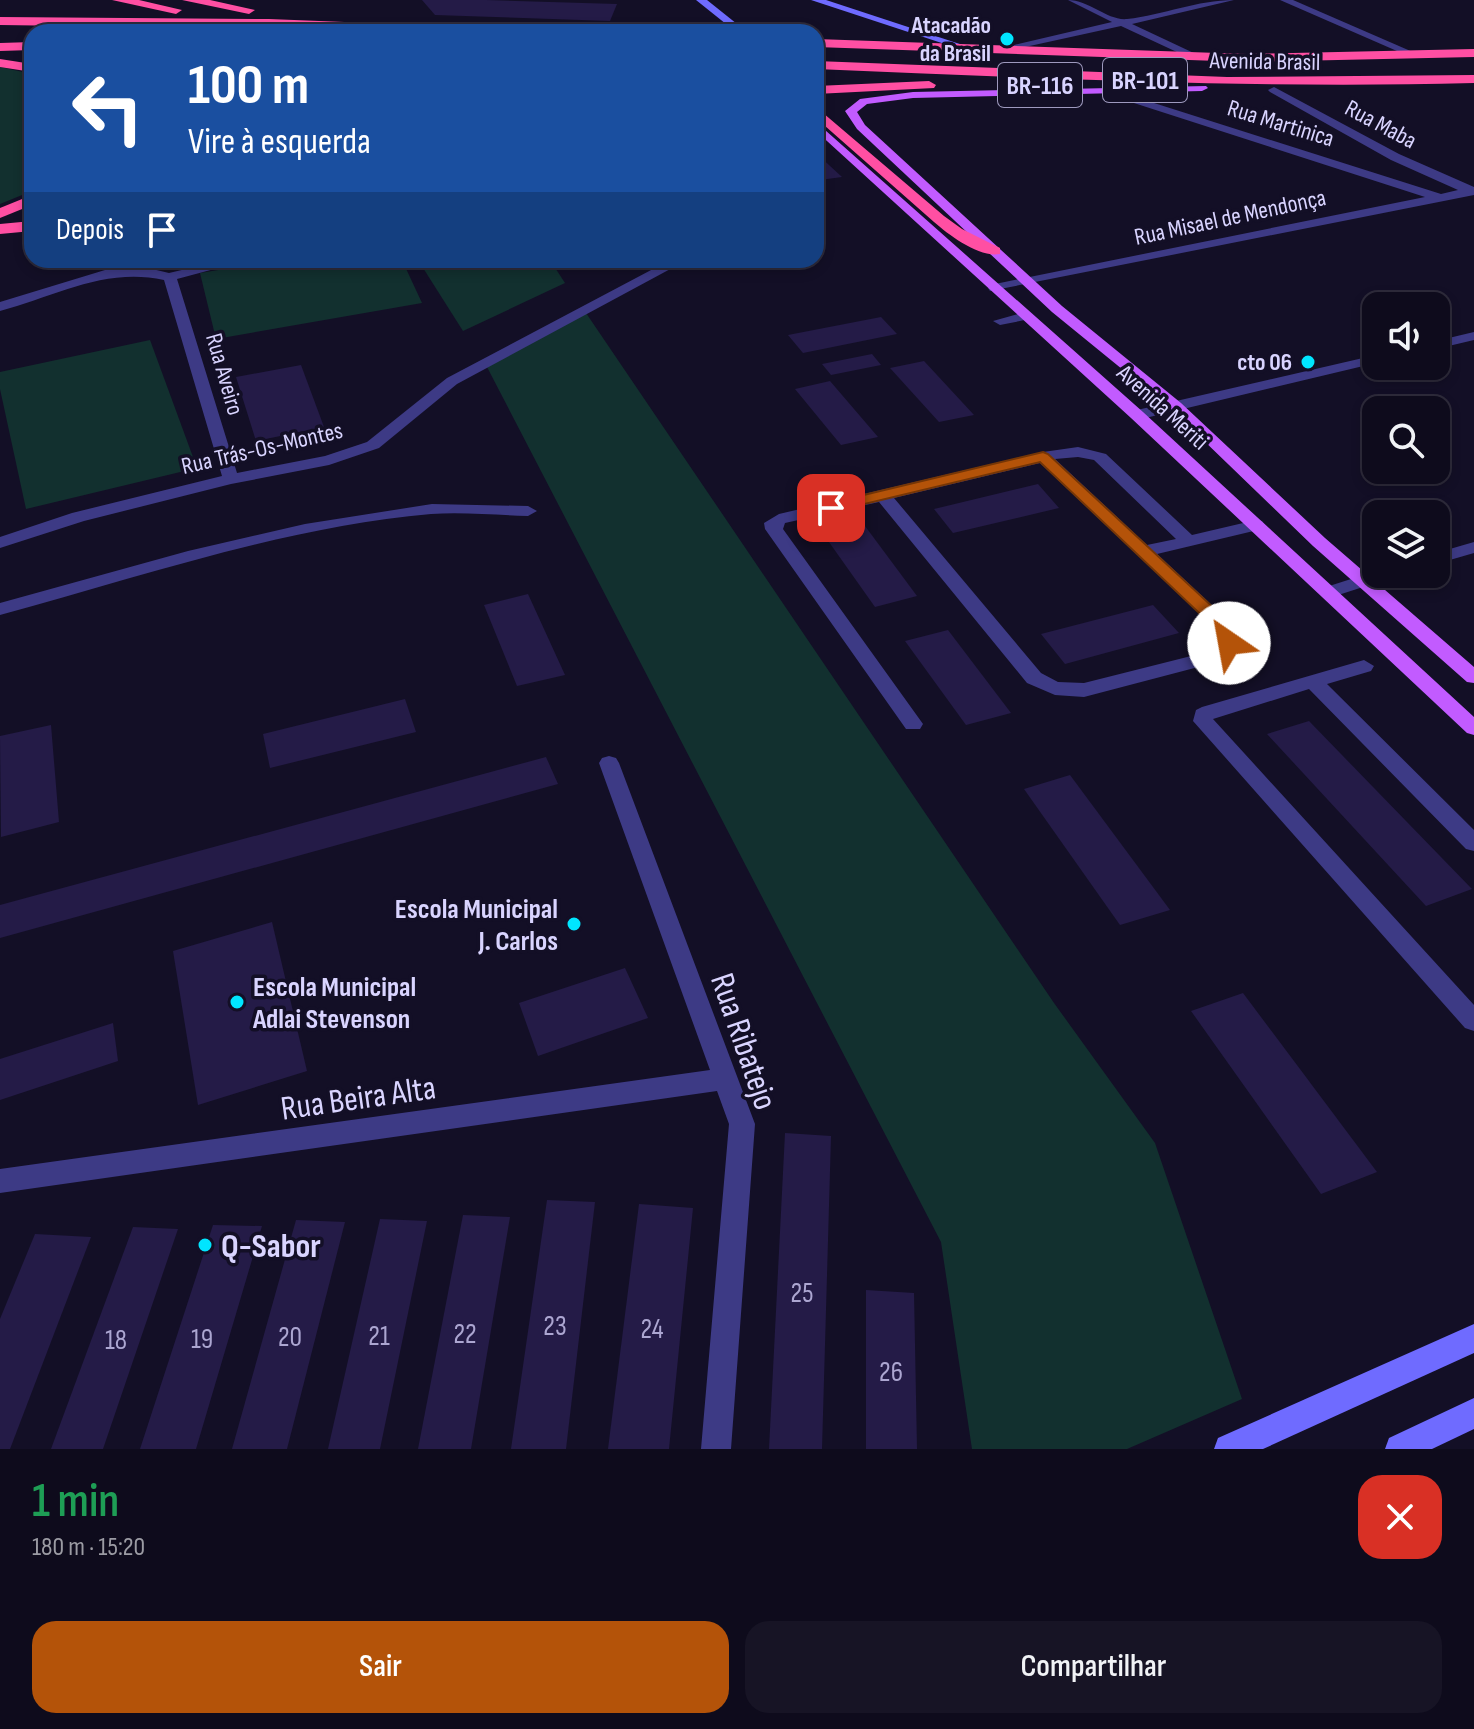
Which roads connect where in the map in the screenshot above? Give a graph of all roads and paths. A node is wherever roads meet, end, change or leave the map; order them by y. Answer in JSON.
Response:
{"nodes":[{"id":1,"x":118,"y":0,"type":"edge"},
{"id":2,"x":188,"y":0,"type":"edge"},
{"id":3,"x":217,"y":0,"type":"edge"},
{"id":4,"x":701,"y":0,"type":"edge"},
{"id":5,"x":816,"y":0,"type":"edge"},
{"id":6,"x":1073,"y":0,"type":"edge"},
{"id":7,"x":1229,"y":0,"type":"edge"},
{"id":8,"x":1285,"y":0,"type":"edge"},
{"id":9,"x":231,"y":7,"type":"junction"},
{"id":10,"x":0,"y":21,"type":"edge"},
{"id":11,"x":269,"y":23,"type":"junction"},
{"id":12,"x":290,"y":24,"type":"edge"},
{"id":13,"x":348,"y":24,"type":"edge"},
{"id":14,"x":727,"y":24,"type":"edge"},
{"id":15,"x":1121,"y":24,"type":"junction"},
{"id":16,"x":0,"y":35,"type":"edge"},
{"id":17,"x":24,"y":35,"type":"edge"},
{"id":18,"x":824,"y":44,"type":"edge"},
{"id":19,"x":824,"y":45,"type":"edge"},
{"id":20,"x":24,"y":46,"type":"edge"},
{"id":21,"x":0,"y":47,"type":"edge"},
{"id":22,"x":970,"y":49,"type":"junction"},
{"id":23,"x":998,"y":50,"type":"junction"},
{"id":24,"x":824,"y":52,"type":"edge"},
{"id":25,"x":1474,"y":53,"type":"edge"},
{"id":26,"x":1417,"y":56,"type":"junction"},
{"id":27,"x":1194,"y":57,"type":"junction"},
{"id":28,"x":24,"y":60,"type":"edge"},
{"id":29,"x":1043,"y":60,"type":"junction"},
{"id":30,"x":0,"y":61,"type":"edge"},
{"id":31,"x":1474,"y":61,"type":"edge"},
{"id":32,"x":824,"y":65,"type":"edge"},
{"id":33,"x":24,"y":66,"type":"edge"},
{"id":34,"x":824,"y":74,"type":"edge"},
{"id":35,"x":1474,"y":79,"type":"edge"},
{"id":36,"x":1132,"y":86,"type":"junction"},
{"id":37,"x":1474,"y":87,"type":"edge"},
{"id":38,"x":1202,"y":88,"type":"junction"},
{"id":39,"x":824,"y":90,"type":"edge"},
{"id":40,"x":1274,"y":90,"type":"junction"},
{"id":41,"x":1110,"y":92,"type":"junction"},
{"id":42,"x":851,"y":115,"type":"joint"},
{"id":43,"x":824,"y":117,"type":"edge"},
{"id":44,"x":824,"y":132,"type":"edge"},
{"id":45,"x":1473,"y":192,"type":"edge"},
{"id":46,"x":1438,"y":197,"type":"junction"},
{"id":47,"x":24,"y":203,"type":"edge"},
{"id":48,"x":0,"y":213,"type":"edge"},
{"id":49,"x":24,"y":227,"type":"edge"},
{"id":50,"x":0,"y":229,"type":"edge"},
{"id":51,"x":24,"y":242,"type":"edge"},
{"id":52,"x":0,"y":244,"type":"edge"},
{"id":53,"x":994,"y":251,"type":"junction"},
{"id":54,"x":213,"y":268,"type":"edge"},
{"id":55,"x":665,"y":268,"type":"edge"},
{"id":56,"x":171,"y":280,"type":"junction"},
{"id":57,"x":1030,"y":281,"type":"junction"},
{"id":58,"x":995,"y":288,"type":"junction"},
{"id":59,"x":0,"y":307,"type":"edge"},
{"id":60,"x":1025,"y":316,"type":"junction"},
{"id":61,"x":1000,"y":321,"type":"dead end"},
{"id":62,"x":1474,"y":336,"type":"edge"},
{"id":63,"x":1450,"y":342,"type":"edge"},
{"id":64,"x":1362,"y":362,"type":"edge"},
{"id":65,"x":1176,"y":406,"type":"junction"},
{"id":66,"x":1137,"y":415,"type":"junction"},
{"id":67,"x":1043,"y":457,"type":"junction"},
{"id":68,"x":231,"y":479,"type":"junction"},
{"id":69,"x":883,"y":496,"type":"junction"},
{"id":70,"x":528,"y":511,"type":"dead end"},
{"id":71,"x":1256,"y":525,"type":"junction"},
{"id":72,"x":1189,"y":541,"type":"junction"},
{"id":73,"x":0,"y":543,"type":"edge"},
{"id":74,"x":1474,"y":547,"type":"edge"},
{"id":75,"x":1146,"y":551,"type":"junction"},
{"id":76,"x":1450,"y":555,"type":"edge"},
{"id":77,"x":1362,"y":579,"type":"edge"},
{"id":78,"x":1362,"y":580,"type":"edge"},
{"id":79,"x":1372,"y":588,"type":"edge"},
{"id":80,"x":1329,"y":592,"type":"junction"},
{"id":81,"x":0,"y":609,"type":"edge"},
{"id":82,"x":1364,"y":666,"type":"dead end"},
{"id":83,"x":1474,"y":677,"type":"edge"},
{"id":84,"x":1313,"y":681,"type":"junction"},
{"id":85,"x":913,"y":724,"type":"dead end"},
{"id":86,"x":1474,"y":728,"type":"edge"},
{"id":87,"x":609,"y":763,"type":"dead end"},
{"id":88,"x":1474,"y":843,"type":"edge"},
{"id":89,"x":1474,"y":1021,"type":"edge"},
{"id":90,"x":725,"y":1079,"type":"junction"},
{"id":91,"x":0,"y":1181,"type":"edge"},
{"id":92,"x":1474,"y":1338,"type":"edge"},
{"id":93,"x":1474,"y":1413,"type":"edge"},
{"id":94,"x":716,"y":1449,"type":"edge"},
{"id":95,"x":1229,"y":1449,"type":"edge"},
{"id":96,"x":1400,"y":1449,"type":"edge"}],
"edges":[{"from":1,"to":11,"type":"highway"},
{"from":2,"to":9,"type":"highway"},
{"from":3,"to":9,"type":"highway"},
{"from":4,"to":14,"type":"street"},
{"from":5,"to":22,"type":"street"},
{"from":6,"to":15,"type":"street"},
{"from":7,"to":15,"type":"street"},
{"from":8,"to":26,"type":"street"},
{"from":9,"to":13,"type":"highway"},
{"from":10,"to":11,"type":"highway"},
{"from":11,"to":12,"type":"highway"},
{"from":15,"to":23,"type":"street"},
{"from":15,"to":27,"type":"street"},
{"from":16,"to":17,"type":"highway"},
{"from":18,"to":22,"type":"highway","name":"Avenida Brasil"},
{"from":19,"to":29,"type":"highway","number":"BR-101"},
{"from":20,"to":21,"type":"highway"},
{"from":22,"to":23,"type":"highway","name":"Avenida Brasil"},
{"from":23,"to":27,"type":"highway","name":"Avenida Brasil"},
{"from":24,"to":29,"type":"highway","name":"Avenida Brasil","number":"BR-101"},
{"from":25,"to":26,"type":"highway","name":"Avenida Brasil"},
{"from":26,"to":27,"type":"highway","name":"Avenida Brasil"},
{"from":28,"to":30,"type":"highway"},
{"from":29,"to":31,"type":"highway","name":"Avenida Brasil","number":"BR-101"},
{"from":30,"to":33,"type":"highway"},
{"from":32,"to":35,"type":"highway","name":"Avenida Brasil","number":"BR-101"},
{"from":34,"to":36,"type":"highway","name":"Avenida Brasil","number":"BR-101"},
{"from":36,"to":38,"type":"highway","name":"Avenida Brasil","number":"BR-101"},
{"from":36,"to":39,"type":"highway","number":"BR-116"},
{"from":37,"to":40,"type":"highway","name":"Avenida Brasil","number":"BR-101"},
{"from":38,"to":40,"type":"highway","name":"Avenida Brasil","number":"BR-101"},
{"from":38,"to":41,"type":"main road","name":"Avenida Brasil"},
{"from":40,"to":45,"type":"street","name":"Rua Maba"},
{"from":41,"to":42,"type":"main road","name":"Avenida Brasil"},
{"from":41,"to":46,"type":"street","name":"Rua Martinica"},
{"from":42,"to":53,"type":"main road","name":"Avenida Meriti"},
{"from":43,"to":53,"type":"highway"},
{"from":44,"to":58,"type":"main road","name":"Avenida Meriti"},
{"from":45,"to":46,"type":"street","name":"Rua Misael de Mendonça"},
{"from":46,"to":57,"type":"street","name":"Rua Misael de Mendonça"},
{"from":47,"to":48,"type":"highway"},
{"from":49,"to":50,"type":"highway"},
{"from":51,"to":52,"type":"highway"},
{"from":53,"to":57,"type":"main road","name":"Avenida Meriti"},
{"from":54,"to":56,"type":"street"},
{"from":55,"to":68,"type":"street","name":"Rua Trás-Os-Montes"},
{"from":56,"to":59,"type":"street"},
{"from":56,"to":68,"type":"street","name":"Rua Aveiro"},
{"from":57,"to":58,"type":"street","name":"Rua Misael de Mendonça"},
{"from":57,"to":65,"type":"main road","name":"Avenida Meriti"},
{"from":58,"to":60,"type":"main road","name":"Avenida Meriti"},
{"from":60,"to":61,"type":"street"},
{"from":60,"to":66,"type":"main road","name":"Avenida Meriti"},
{"from":62,"to":63,"type":"street"},
{"from":64,"to":65,"type":"street"},
{"from":65,"to":66,"type":"street"},
{"from":65,"to":77,"type":"main road","name":"Avenida Meriti"},
{"from":66,"to":71,"type":"main road","name":"Avenida Meriti"},
{"from":67,"to":69,"type":"street"},
{"from":67,"to":72,"type":"street"},
{"from":67,"to":75,"type":"street"},
{"from":68,"to":73,"type":"street","name":"Rua Trás-Os-Montes"},
{"from":69,"to":75,"type":"street"},
{"from":69,"to":85,"type":"street"},
{"from":70,"to":81,"type":"street"},
{"from":71,"to":72,"type":"street"},
{"from":71,"to":80,"type":"main road","name":"Avenida Meriti"},
{"from":72,"to":75,"type":"street"},
{"from":74,"to":76,"type":"street"},
{"from":78,"to":80,"type":"street"},
{"from":79,"to":83,"type":"main road","name":"Avenida Meriti"},
{"from":80,"to":86,"type":"main road","name":"Avenida Meriti"},
{"from":82,"to":84,"type":"street"},
{"from":84,"to":88,"type":"street"},
{"from":84,"to":89,"type":"street"},
{"from":87,"to":90,"type":"street","name":"Rua Ribatejo"},
{"from":90,"to":91,"type":"street","name":"Rua Beira Alta"},
{"from":90,"to":94,"type":"street","name":"Rua Ribatejo"},
{"from":92,"to":95,"type":"street"},
{"from":93,"to":96,"type":"street"}]}
